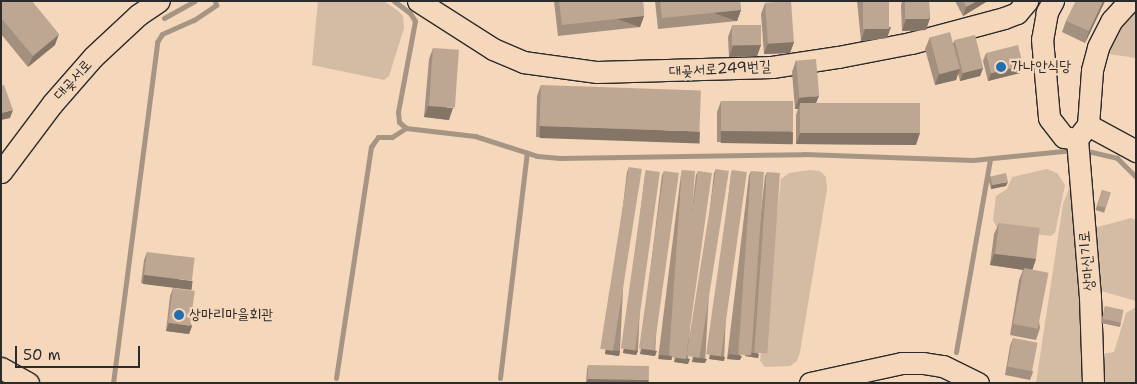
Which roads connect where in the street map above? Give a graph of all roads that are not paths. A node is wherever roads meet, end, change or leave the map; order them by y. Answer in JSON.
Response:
{"nodes":[{"id":1,"x":159,"y":1,"type":"edge"},
{"id":2,"x":418,"y":1,"type":"edge"},
{"id":3,"x":1027,"y":1,"type":"edge"},
{"id":4,"x":1053,"y":1,"type":"edge"},
{"id":5,"x":1129,"y":1,"type":"edge"},
{"id":6,"x":134,"y":8,"type":"edge"},
{"id":7,"x":1080,"y":142,"type":"junction"},
{"id":8,"x":1136,"y":151,"type":"edge"},
{"id":9,"x":1,"y":172,"type":"edge"},
{"id":10,"x":1,"y":368,"type":"edge"},
{"id":11,"x":28,"y":383,"type":"edge"},
{"id":12,"x":810,"y":383,"type":"edge"},
{"id":13,"x":978,"y":383,"type":"edge"},
{"id":14,"x":1093,"y":383,"type":"edge"}],
"edges":[{"from":1,"to":6,"type":"street","name":"대곶서로"},
{"from":2,"to":3,"type":"street","name":"대곶서로249번길"},
{"from":4,"to":7,"type":"street"},
{"from":5,"to":7,"type":"street","name":"상마신기로"},
{"from":6,"to":9,"type":"street","name":"대곶서로"},
{"from":7,"to":8,"type":"street"},
{"from":7,"to":14,"type":"street","name":"상마신기로"},
{"from":10,"to":11,"type":"street"},
{"from":12,"to":13,"type":"street"}]}
